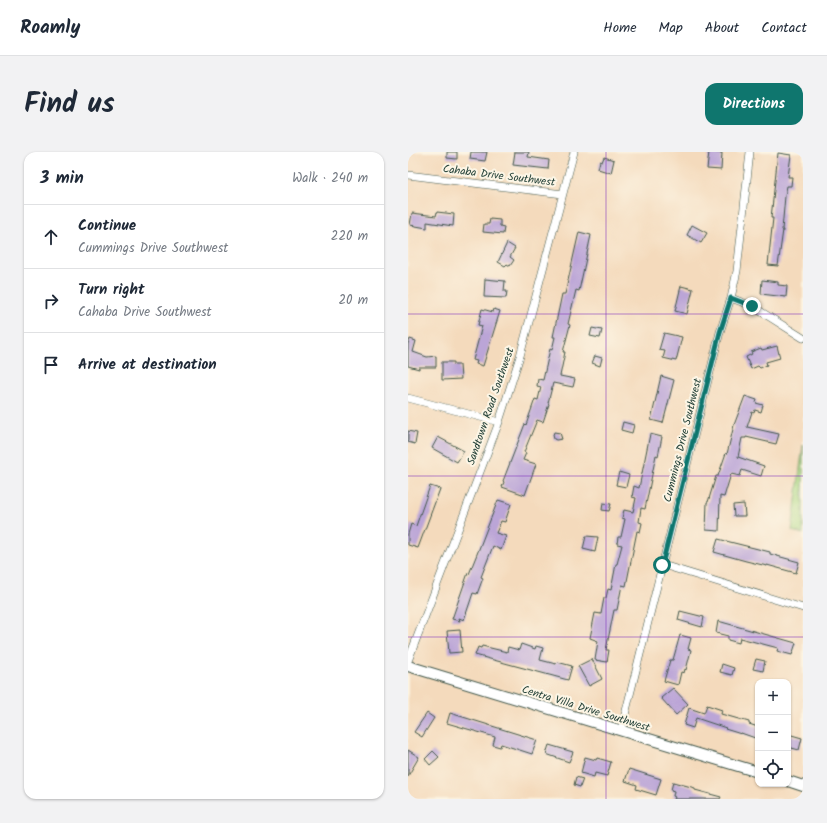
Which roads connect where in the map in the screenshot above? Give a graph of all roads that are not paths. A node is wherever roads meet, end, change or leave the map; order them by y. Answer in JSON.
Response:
{"nodes":[{"id":1,"x":574,"y":152,"type":"edge"},
{"id":2,"x":750,"y":152,"type":"edge"},
{"id":3,"x":408,"y":175,"type":"edge"},
{"id":4,"x":563,"y":194,"type":"junction"},
{"id":5,"x":731,"y":298,"type":"junction"},
{"id":6,"x":803,"y":338,"type":"edge"},
{"id":7,"x":408,"y":398,"type":"edge"},
{"id":8,"x":499,"y":422,"type":"junction"},
{"id":9,"x":662,"y":565,"type":"junction"},
{"id":10,"x":803,"y":608,"type":"edge"},
{"id":11,"x":408,"y":661,"type":"edge"},
{"id":12,"x":408,"y":666,"type":"edge"},
{"id":13,"x":621,"y":731,"type":"junction"},
{"id":14,"x":755,"y":771,"type":"edge"},
{"id":15,"x":791,"y":782,"type":"edge"},
{"id":16,"x":803,"y":786,"type":"edge"}],
"edges":[{"from":1,"to":4,"type":"street","name":"Sandtown Road Southwest"},
{"from":2,"to":5,"type":"street","name":"Cummings Drive Southwest"},
{"from":3,"to":4,"type":"street","name":"Cahaba Drive Southwest"},
{"from":4,"to":8,"type":"street","name":"Sandtown Road Southwest"},
{"from":5,"to":6,"type":"street"},
{"from":5,"to":9,"type":"street","name":"Cummings Drive Southwest"},
{"from":7,"to":8,"type":"street"},
{"from":8,"to":11,"type":"street","name":"Sandtown Road Southwest"},
{"from":9,"to":10,"type":"street"},
{"from":9,"to":13,"type":"street","name":"Cummings Drive Southwest"},
{"from":12,"to":13,"type":"street","name":"Centra Villa Drive Southwest"},
{"from":13,"to":14,"type":"street","name":"Centra Villa Drive Southwest"},
{"from":15,"to":16,"type":"street"}]}
